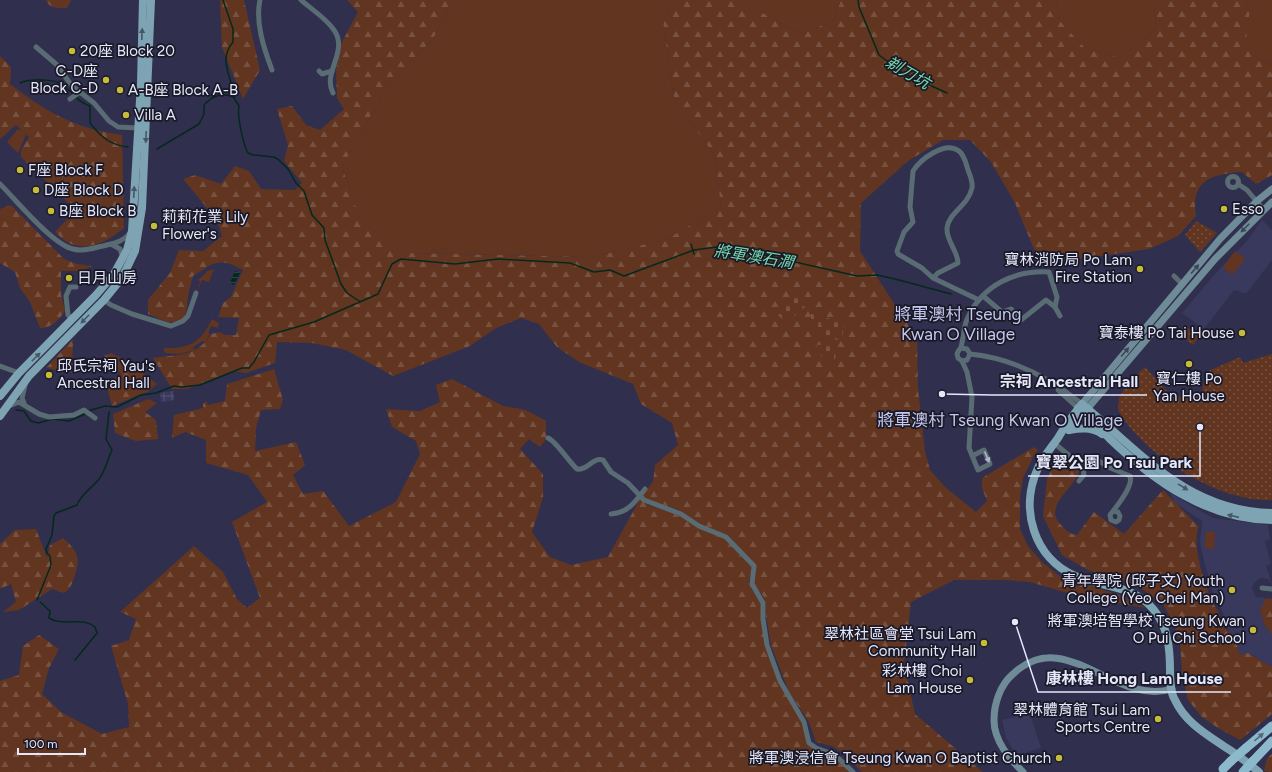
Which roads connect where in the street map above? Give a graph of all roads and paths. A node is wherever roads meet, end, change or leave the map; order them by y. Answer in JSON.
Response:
{"nodes":[{"id":1,"x":143,"y":0,"type":"edge"},
{"id":2,"x":151,"y":0,"type":"edge"},
{"id":3,"x":260,"y":0,"type":"edge"},
{"id":4,"x":301,"y":0,"type":"edge"},
{"id":5,"x":36,"y":47,"type":"dead end"},
{"id":6,"x":272,"y":70,"type":"dead end"},
{"id":7,"x":319,"y":71,"type":"dead end"},
{"id":8,"x":333,"y":71,"type":"junction"},
{"id":9,"x":78,"y":93,"type":"junction"},
{"id":10,"x":333,"y":93,"type":"dead end"},
{"id":11,"x":71,"y":98,"type":"dead end"},
{"id":12,"x":138,"y":128,"type":"junction"},
{"id":13,"x":0,"y":184,"type":"edge"},
{"id":14,"x":1238,"y":184,"type":"dead end"},
{"id":15,"x":1272,"y":189,"type":"edge"},
{"id":16,"x":1257,"y":201,"type":"junction"},
{"id":17,"x":1272,"y":202,"type":"edge"},
{"id":18,"x":1264,"y":210,"type":"junction"},
{"id":19,"x":132,"y":231,"type":"junction"},
{"id":20,"x":111,"y":244,"type":"junction"},
{"id":21,"x":123,"y":259,"type":"junction"},
{"id":22,"x":1174,"y":276,"type":"dead end"},
{"id":23,"x":933,"y":278,"type":"junction"},
{"id":24,"x":1182,"y":284,"type":"junction"},
{"id":25,"x":76,"y":287,"type":"dead end"},
{"id":26,"x":196,"y":293,"type":"dead end"},
{"id":27,"x":981,"y":298,"type":"junction"},
{"id":28,"x":104,"y":300,"type":"junction"},
{"id":29,"x":1055,"y":307,"type":"junction"},
{"id":30,"x":1060,"y":316,"type":"dead end"},
{"id":31,"x":73,"y":318,"type":"junction"},
{"id":32,"x":961,"y":348,"type":"junction"},
{"id":33,"x":970,"y":354,"type":"junction"},
{"id":34,"x":962,"y":361,"type":"junction"},
{"id":35,"x":0,"y":366,"type":"edge"},
{"id":36,"x":19,"y":373,"type":"junction"},
{"id":37,"x":29,"y":376,"type":"junction"},
{"id":38,"x":0,"y":396,"type":"edge"},
{"id":39,"x":24,"y":403,"type":"junction"},
{"id":40,"x":1083,"y":408,"type":"junction"},
{"id":41,"x":2,"y":414,"type":"edge"},
{"id":42,"x":94,"y":418,"type":"dead end"},
{"id":43,"x":1069,"y":430,"type":"junction"},
{"id":44,"x":548,"y":438,"type":"dead end"},
{"id":45,"x":1110,"y":439,"type":"junction"},
{"id":46,"x":1056,"y":440,"type":"junction"},
{"id":47,"x":972,"y":456,"type":"dead end"},
{"id":48,"x":1080,"y":464,"type":"junction"},
{"id":49,"x":1080,"y":482,"type":"dead end"},
{"id":50,"x":645,"y":489,"type":"dead end"},
{"id":51,"x":640,"y":496,"type":"junction"},
{"id":52,"x":1114,"y":511,"type":"dead end"},
{"id":53,"x":1272,"y":512,"type":"edge"},
{"id":54,"x":611,"y":514,"type":"dead end"},
{"id":55,"x":1272,"y":520,"type":"edge"},
{"id":56,"x":1262,"y":588,"type":"dead end"},
{"id":57,"x":1272,"y":590,"type":"edge"},
{"id":58,"x":1172,"y":689,"type":"junction"},
{"id":59,"x":1272,"y":726,"type":"edge"},
{"id":60,"x":1272,"y":741,"type":"edge"},
{"id":61,"x":1222,"y":769,"type":"dead end"},
{"id":62,"x":853,"y":772,"type":"edge"},
{"id":63,"x":1023,"y":772,"type":"edge"},
{"id":64,"x":1243,"y":772,"type":"edge"},
{"id":65,"x":1259,"y":772,"type":"edge"}],
"edges":[{"from":12,"to":1,"type":"main road","one_way":true},
{"from":2,"to":28,"type":"main road","one_way":true},
{"from":3,"to":6,"type":"street"},
{"from":4,"to":8,"type":"street"},
{"from":5,"to":9,"type":"street"},
{"from":7,"to":8,"type":"street"},
{"from":8,"to":10,"type":"street"},
{"from":9,"to":11,"type":"street"},
{"from":9,"to":12,"type":"street"},
{"from":19,"to":12,"type":"main road","one_way":true},
{"from":13,"to":20,"type":"street"},
{"from":14,"to":16,"type":"street"},
{"from":15,"to":16,"type":"main road"},
{"from":16,"to":18,"type":"street"},
{"from":24,"to":16,"type":"main road","one_way":true},
{"from":17,"to":18,"type":"main road"},
{"from":18,"to":40,"type":"main road","one_way":true},
{"from":19,"to":20,"type":"street"},
{"from":19,"to":21,"type":"main road"},
{"from":20,"to":21,"type":"street"},
{"from":21,"to":31,"type":"main road"},
{"from":22,"to":24,"type":"street"},
{"from":23,"to":23,"type":"street"},
{"from":23,"to":27,"type":"street"},
{"from":40,"to":24,"type":"main road","one_way":true},
{"from":25,"to":31,"type":"street"},
{"from":26,"to":28,"type":"street"},
{"from":27,"to":29,"type":"street"},
{"from":27,"to":29,"type":"street"},
{"from":27,"to":32,"type":"street"},
{"from":28,"to":37,"type":"main road","one_way":true},
{"from":29,"to":30,"type":"street"},
{"from":36,"to":31,"type":"main road","one_way":true},
{"from":32,"to":33,"type":"street"},
{"from":32,"to":34,"type":"street"},
{"from":33,"to":34,"type":"street"},
{"from":33,"to":40,"type":"street"},
{"from":34,"to":47,"type":"street"},
{"from":35,"to":36,"type":"street"},
{"from":36,"to":38,"type":"main road"},
{"from":37,"to":39,"type":"street"},
{"from":37,"to":41,"type":"main road"},
{"from":39,"to":41,"type":"street"},
{"from":39,"to":42,"type":"street"},
{"from":40,"to":43,"type":"main road"},
{"from":40,"to":45,"type":"main road"},
{"from":40,"to":46,"type":"main road"},
{"from":40,"to":53,"type":"main road","one_way":true},
{"from":43,"to":45,"type":"main road"},
{"from":43,"to":46,"type":"main road"},
{"from":44,"to":51,"type":"street"},
{"from":55,"to":45,"type":"main road","one_way":true},
{"from":46,"to":48,"type":"street"},
{"from":46,"to":58,"type":"main road"},
{"from":48,"to":49,"type":"street"},
{"from":48,"to":52,"type":"street"},
{"from":50,"to":51,"type":"street"},
{"from":51,"to":54,"type":"street"},
{"from":51,"to":62,"type":"street"},
{"from":56,"to":57,"type":"street"},
{"from":58,"to":63,"type":"main road"},
{"from":58,"to":65,"type":"main road"},
{"from":61,"to":59,"type":"highway","one_way":true,"bridge":true},
{"from":60,"to":64,"type":"highway","bridge":true}]}
